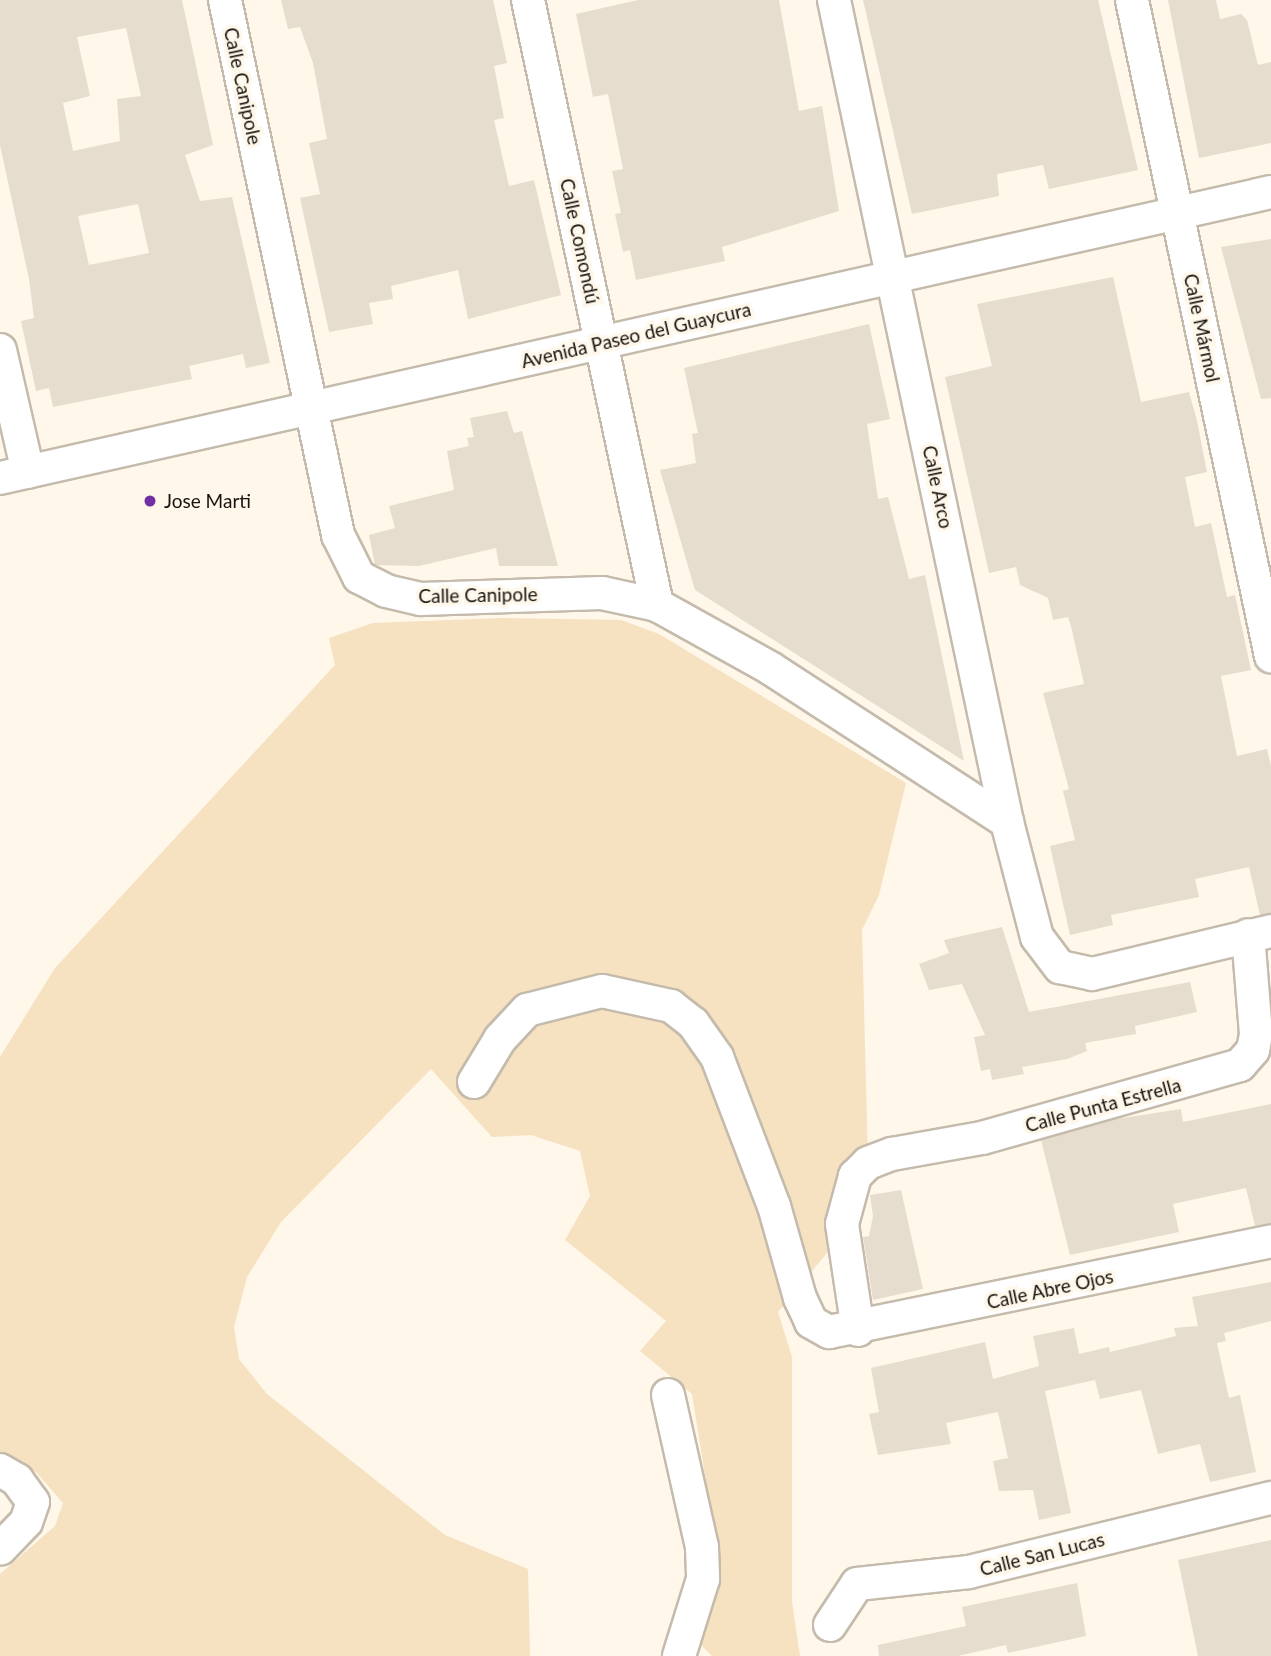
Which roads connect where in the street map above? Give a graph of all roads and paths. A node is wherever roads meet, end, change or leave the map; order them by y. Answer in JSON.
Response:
{"nodes":[{"id":1,"x":225,"y":0,"type":"edge"},
{"id":2,"x":528,"y":0,"type":"edge"},
{"id":3,"x":834,"y":0,"type":"edge"},
{"id":4,"x":1132,"y":0,"type":"edge"},
{"id":5,"x":1271,"y":192,"type":"edge"},
{"id":6,"x":1177,"y":213,"type":"junction"},
{"id":7,"x":894,"y":277,"type":"junction"},
{"id":8,"x":601,"y":343,"type":"junction"},
{"id":9,"x":0,"y":350,"type":"edge"},
{"id":10,"x":311,"y":408,"type":"junction"},
{"id":11,"x":14,"y":475,"type":"edge"},
{"id":12,"x":657,"y":605,"type":"junction"},
{"id":13,"x":1271,"y":656,"type":"edge"},
{"id":14,"x":1007,"y":822,"type":"junction"},
{"id":15,"x":1260,"y":933,"type":"edge"},
{"id":16,"x":474,"y":1082,"type":"dead end"},
{"id":17,"x":1271,"y":1241,"type":"edge"},
{"id":18,"x":844,"y":1331,"type":"junction"},
{"id":19,"x":668,"y":1395,"type":"dead end"},
{"id":20,"x":0,"y":1470,"type":"edge"},
{"id":21,"x":1271,"y":1498,"type":"edge"},
{"id":22,"x":0,"y":1549,"type":"edge"},
{"id":23,"x":830,"y":1625,"type":"dead end"},
{"id":24,"x":679,"y":1656,"type":"edge"}],
"edges":[{"from":1,"to":10,"type":"street","name":"Calle Canipole"},
{"from":2,"to":8,"type":"street","name":"Calle Comondú"},
{"from":3,"to":7,"type":"street","name":"Calle Arco"},
{"from":4,"to":6,"type":"street","name":"Calle Mármol"},
{"from":5,"to":6,"type":"street","name":"Avenida Paseo del Guaycura"},
{"from":6,"to":7,"type":"street","name":"Avenida Paseo del Guaycura"},
{"from":6,"to":13,"type":"street","name":"Calle Mármol"},
{"from":7,"to":8,"type":"street","name":"Avenida Paseo del Guaycura"},
{"from":7,"to":14,"type":"street","name":"Calle Arco"},
{"from":8,"to":10,"type":"street","name":"Avenida Paseo del Guaycura"},
{"from":8,"to":12,"type":"street","name":"Calle Comondú"},
{"from":9,"to":11,"type":"street"},
{"from":10,"to":11,"type":"street","name":"Avenida Paseo del Guaycura"},
{"from":10,"to":12,"type":"street","name":"Calle Canipole"},
{"from":12,"to":14,"type":"street","name":"Calle Canipole"},
{"from":14,"to":15,"type":"street","name":"Calle Arco"},
{"from":15,"to":18,"type":"street","name":"Calle Punta Estrella"},
{"from":16,"to":18,"type":"street"},
{"from":17,"to":18,"type":"street","name":"Calle Abre Ojos"},
{"from":19,"to":24,"type":"street"},
{"from":20,"to":22,"type":"street"},
{"from":21,"to":23,"type":"street","name":"Calle San Lucas"}]}
